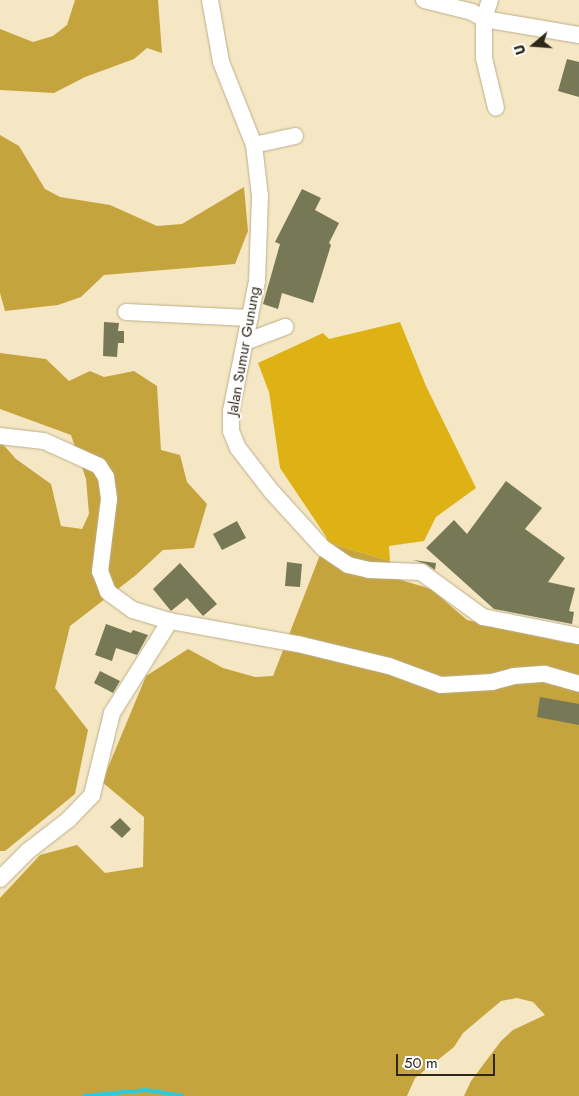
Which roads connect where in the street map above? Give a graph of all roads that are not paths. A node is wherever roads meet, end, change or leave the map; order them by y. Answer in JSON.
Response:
{"nodes":[{"id":1,"x":210,"y":0,"type":"edge"},
{"id":2,"x":424,"y":0,"type":"edge"},
{"id":3,"x":490,"y":0,"type":"edge"},
{"id":4,"x":484,"y":19,"type":"junction"},
{"id":5,"x":579,"y":36,"type":"edge"},
{"id":6,"x":496,"y":108,"type":"dead end"},
{"id":7,"x":295,"y":136,"type":"dead end"},
{"id":8,"x":254,"y":145,"type":"junction"},
{"id":9,"x":126,"y":312,"type":"dead end"},
{"id":10,"x":250,"y":318,"type":"junction"},
{"id":11,"x":285,"y":327,"type":"dead end"},
{"id":12,"x":246,"y":342,"type":"junction"},
{"id":13,"x":0,"y":436,"type":"edge"},
{"id":14,"x":170,"y":621,"type":"junction"},
{"id":15,"x":579,"y":636,"type":"edge"},
{"id":16,"x":579,"y":684,"type":"edge"},
{"id":17,"x":0,"y":879,"type":"edge"}],
"edges":[{"from":1,"to":8,"type":"street","name":"Jalan Sumur Gunung"},
{"from":2,"to":4,"type":"street"},
{"from":3,"to":4,"type":"street"},
{"from":4,"to":5,"type":"street"},
{"from":4,"to":6,"type":"street"},
{"from":7,"to":8,"type":"street"},
{"from":8,"to":10,"type":"street","name":"Jalan Sumur Gunung"},
{"from":9,"to":10,"type":"street"},
{"from":10,"to":12,"type":"street","name":"Jalan Sumur Gunung"},
{"from":11,"to":12,"type":"street"},
{"from":12,"to":15,"type":"street","name":"Jalan Sumur Gunung"},
{"from":13,"to":14,"type":"street"},
{"from":14,"to":16,"type":"street"},
{"from":14,"to":17,"type":"street"}]}
